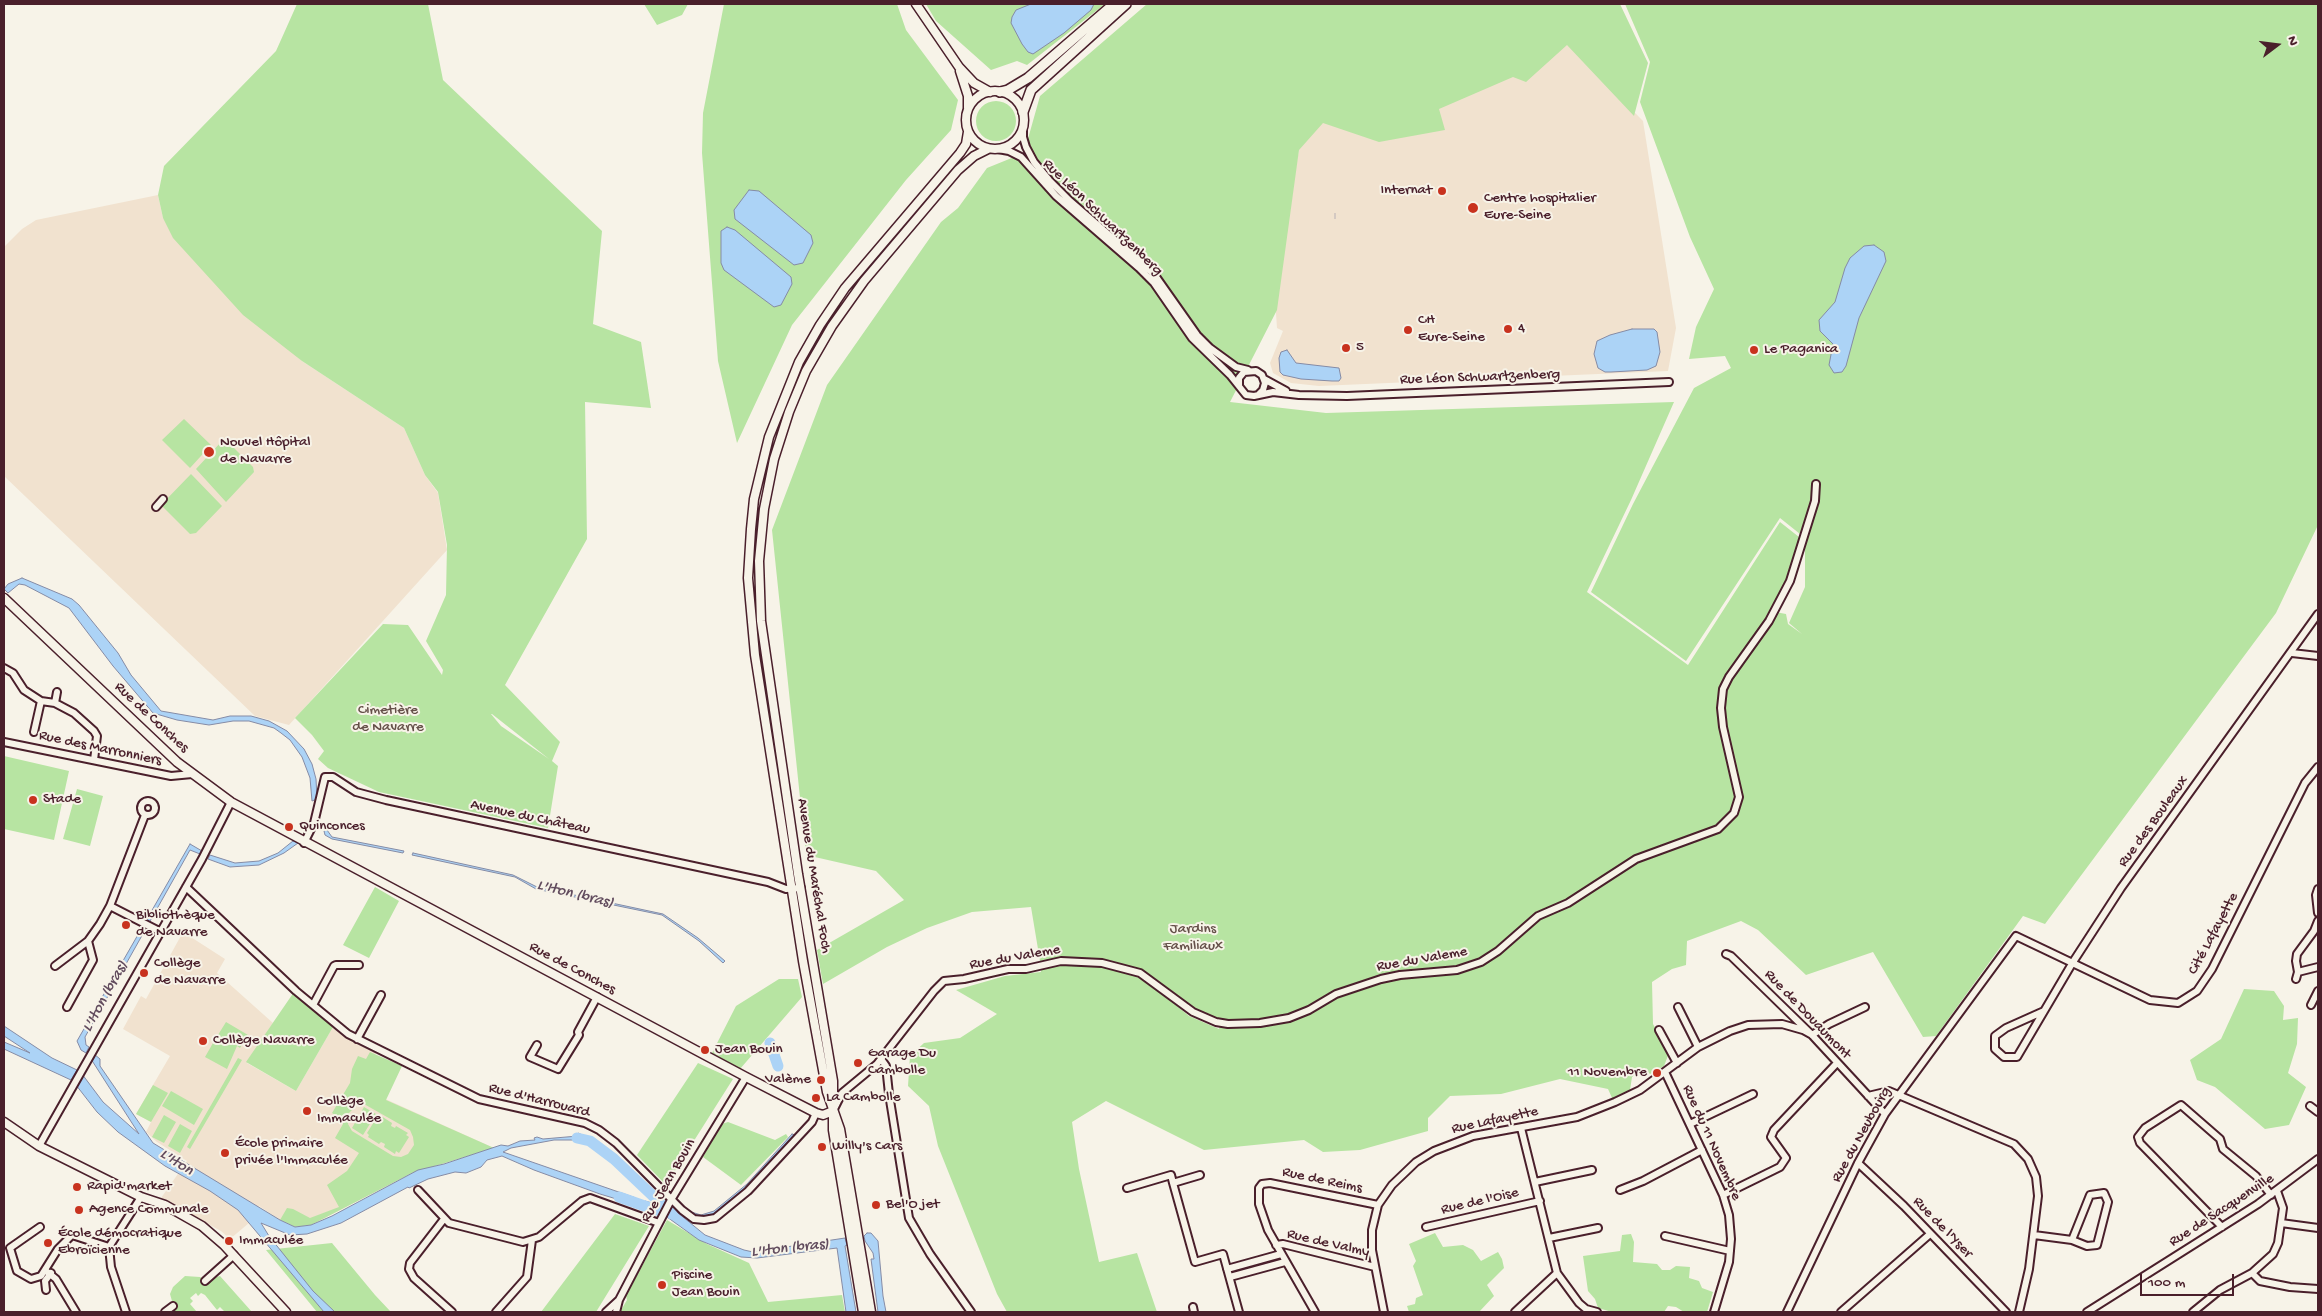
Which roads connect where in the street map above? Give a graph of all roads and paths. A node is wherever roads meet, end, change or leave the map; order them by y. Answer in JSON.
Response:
{"nodes":[{"id":1,"x":916,"y":4,"type":"edge"},
{"id":2,"x":1114,"y":4,"type":"edge"},
{"id":3,"x":1126,"y":4,"type":"edge"},
{"id":4,"x":958,"y":67,"type":"junction"},
{"id":5,"x":995,"y":92,"type":"junction"},
{"id":6,"x":968,"y":109,"type":"junction"},
{"id":7,"x":1023,"y":112,"type":"junction"},
{"id":8,"x":1023,"y":127,"type":"junction"},
{"id":9,"x":968,"y":132,"type":"junction"},
{"id":10,"x":988,"y":149,"type":"junction"},
{"id":11,"x":998,"y":149,"type":"junction"},
{"id":12,"x":1248,"y":370,"type":"junction"},
{"id":13,"x":1264,"y":379,"type":"junction"},
{"id":14,"x":1669,"y":382,"type":"dead end"},
{"id":15,"x":1238,"y":386,"type":"junction"},
{"id":16,"x":1291,"y":394,"type":"junction"},
{"id":17,"x":1257,"y":395,"type":"junction"},
{"id":18,"x":1816,"y":484,"type":"dead end"},
{"id":19,"x":163,"y":499,"type":"dead end"},
{"id":20,"x":156,"y":507,"type":"dead end"},
{"id":21,"x":4,"y":598,"type":"edge"},
{"id":22,"x":2318,"y":614,"type":"edge"},
{"id":23,"x":2292,"y":653,"type":"junction"},
{"id":24,"x":2318,"y":656,"type":"edge"},
{"id":25,"x":4,"y":668,"type":"edge"},
{"id":26,"x":57,"y":692,"type":"dead end"},
{"id":27,"x":41,"y":701,"type":"junction"},
{"id":28,"x":56,"y":703,"type":"junction"},
{"id":29,"x":34,"y":732,"type":"dead end"},
{"id":30,"x":4,"y":742,"type":"edge"},
{"id":31,"x":94,"y":760,"type":"junction"},
{"id":32,"x":2318,"y":767,"type":"edge"},
{"id":33,"x":192,"y":774,"type":"junction"},
{"id":34,"x":232,"y":802,"type":"junction"},
{"id":35,"x":145,"y":814,"type":"dead end"},
{"id":36,"x":299,"y":840,"type":"junction"},
{"id":37,"x":186,"y":887,"type":"junction"},
{"id":38,"x":801,"y":888,"type":"junction"},
{"id":39,"x":2318,"y":889,"type":"edge"},
{"id":40,"x":791,"y":890,"type":"junction"},
{"id":41,"x":110,"y":906,"type":"junction"},
{"id":42,"x":2318,"y":913,"type":"edge"},
{"id":43,"x":2318,"y":921,"type":"edge"},
{"id":44,"x":161,"y":932,"type":"junction"},
{"id":45,"x":2016,"y":936,"type":"joint"},
{"id":46,"x":88,"y":941,"type":"junction"},
{"id":47,"x":1726,"y":954,"type":"dead end"},
{"id":48,"x":2073,"y":962,"type":"junction"},
{"id":49,"x":55,"y":966,"type":"dead end"},
{"id":50,"x":358,"y":966,"type":"dead end"},
{"id":51,"x":2318,"y":967,"type":"edge"},
{"id":52,"x":2298,"y":972,"type":"junction"},
{"id":53,"x":2296,"y":979,"type":"dead end"},
{"id":54,"x":2318,"y":992,"type":"edge"},
{"id":55,"x":381,"y":995,"type":"dead end"},
{"id":56,"x":597,"y":998,"type":"junction"},
{"id":57,"x":313,"y":1005,"type":"junction"},
{"id":58,"x":2311,"y":1005,"type":"dead end"},
{"id":59,"x":67,"y":1007,"type":"dead end"},
{"id":60,"x":1678,"y":1007,"type":"dead end"},
{"id":61,"x":1866,"y":1007,"type":"dead end"},
{"id":62,"x":2044,"y":1011,"type":"junction"},
{"id":63,"x":1659,"y":1030,"type":"dead end"},
{"id":64,"x":1812,"y":1035,"type":"junction"},
{"id":65,"x":357,"y":1039,"type":"junction"},
{"id":66,"x":537,"y":1045,"type":"dead end"},
{"id":67,"x":1698,"y":1047,"type":"junction"},
{"id":68,"x":881,"y":1060,"type":"junction"},
{"id":69,"x":1677,"y":1063,"type":"junction"},
{"id":70,"x":1838,"y":1064,"type":"junction"},
{"id":71,"x":1665,"y":1072,"type":"junction"},
{"id":72,"x":746,"y":1077,"type":"junction"},
{"id":73,"x":1753,"y":1094,"type":"dead end"},
{"id":74,"x":1898,"y":1095,"type":"junction"},
{"id":75,"x":1868,"y":1096,"type":"junction"},
{"id":76,"x":2310,"y":1106,"type":"dead end"},
{"id":77,"x":833,"y":1111,"type":"junction"},
{"id":78,"x":2318,"y":1112,"type":"edge"},
{"id":79,"x":816,"y":1113,"type":"junction"},
{"id":80,"x":1885,"y":1114,"type":"junction"},
{"id":81,"x":4,"y":1122,"type":"edge"},
{"id":82,"x":1690,"y":1124,"type":"junction"},
{"id":83,"x":1521,"y":1128,"type":"junction"},
{"id":84,"x":39,"y":1146,"type":"junction"},
{"id":85,"x":1702,"y":1150,"type":"junction"},
{"id":86,"x":2318,"y":1159,"type":"edge"},
{"id":87,"x":1858,"y":1163,"type":"junction"},
{"id":88,"x":1592,"y":1170,"type":"dead end"},
{"id":89,"x":1200,"y":1175,"type":"dead end"},
{"id":90,"x":1535,"y":1182,"type":"junction"},
{"id":91,"x":1173,"y":1183,"type":"junction"},
{"id":92,"x":1127,"y":1188,"type":"dead end"},
{"id":93,"x":418,"y":1190,"type":"dead end"},
{"id":94,"x":1620,"y":1190,"type":"dead end"},
{"id":95,"x":2274,"y":1193,"type":"junction"},
{"id":96,"x":1723,"y":1195,"type":"junction"},
{"id":97,"x":140,"y":1197,"type":"junction"},
{"id":98,"x":1540,"y":1201,"type":"junction"},
{"id":99,"x":670,"y":1202,"type":"junction"},
{"id":100,"x":1378,"y":1205,"type":"junction"},
{"id":101,"x":444,"y":1219,"type":"junction"},
{"id":102,"x":661,"y":1220,"type":"junction"},
{"id":103,"x":2281,"y":1223,"type":"junction"},
{"id":104,"x":1426,"y":1226,"type":"dead end"},
{"id":105,"x":40,"y":1227,"type":"dead end"},
{"id":106,"x":2222,"y":1227,"type":"junction"},
{"id":107,"x":1598,"y":1228,"type":"dead end"},
{"id":108,"x":2318,"y":1228,"type":"edge"},
{"id":109,"x":1930,"y":1234,"type":"junction"},
{"id":110,"x":2034,"y":1235,"type":"junction"},
{"id":111,"x":1665,"y":1236,"type":"dead end"},
{"id":112,"x":1549,"y":1238,"type":"junction"},
{"id":113,"x":532,"y":1240,"type":"junction"},
{"id":114,"x":2072,"y":1240,"type":"junction"},
{"id":115,"x":1276,"y":1245,"type":"junction"},
{"id":116,"x":108,"y":1247,"type":"junction"},
{"id":117,"x":1730,"y":1251,"type":"junction"},
{"id":118,"x":1281,"y":1254,"type":"junction"},
{"id":119,"x":234,"y":1255,"type":"junction"},
{"id":120,"x":1285,"y":1262,"type":"junction"},
{"id":121,"x":1375,"y":1267,"type":"junction"},
{"id":122,"x":1227,"y":1269,"type":"junction"},
{"id":123,"x":48,"y":1272,"type":"junction"},
{"id":124,"x":1557,"y":1273,"type":"junction"},
{"id":125,"x":2252,"y":1273,"type":"junction"},
{"id":126,"x":1230,"y":1277,"type":"junction"},
{"id":127,"x":205,"y":1280,"type":"dead end"},
{"id":128,"x":2318,"y":1288,"type":"edge"},
{"id":129,"x":46,"y":1290,"type":"dead end"},
{"id":130,"x":619,"y":1300,"type":"junction"},
{"id":131,"x":173,"y":1306,"type":"dead end"},
{"id":132,"x":76,"y":1312,"type":"edge"},
{"id":133,"x":126,"y":1312,"type":"edge"},
{"id":134,"x":165,"y":1312,"type":"edge"},
{"id":135,"x":286,"y":1312,"type":"edge"},
{"id":136,"x":452,"y":1312,"type":"edge"},
{"id":137,"x":496,"y":1312,"type":"edge"},
{"id":138,"x":606,"y":1312,"type":"edge"},
{"id":139,"x":616,"y":1312,"type":"edge"},
{"id":140,"x":863,"y":1312,"type":"edge"},
{"id":141,"x":871,"y":1312,"type":"edge"},
{"id":142,"x":971,"y":1312,"type":"edge"},
{"id":143,"x":1239,"y":1312,"type":"edge"},
{"id":144,"x":1315,"y":1312,"type":"edge"},
{"id":145,"x":1384,"y":1312,"type":"edge"},
{"id":146,"x":1515,"y":1312,"type":"edge"},
{"id":147,"x":1597,"y":1312,"type":"edge"},
{"id":148,"x":1714,"y":1312,"type":"edge"},
{"id":149,"x":1787,"y":1312,"type":"edge"},
{"id":150,"x":1840,"y":1312,"type":"edge"},
{"id":151,"x":2006,"y":1312,"type":"edge"},
{"id":152,"x":2019,"y":1312,"type":"edge"},
{"id":153,"x":2087,"y":1312,"type":"edge"},
{"id":154,"x":2193,"y":1312,"type":"edge"}],
"edges":[{"from":1,"to":4,"type":"main road"},
{"from":2,"to":5,"type":"highway"},
{"from":3,"to":7,"type":"highway"},
{"from":4,"to":5,"type":"main road"},
{"from":4,"to":6,"type":"main road"},
{"from":5,"to":6,"type":"main road"},
{"from":5,"to":7,"type":"main road"},
{"from":6,"to":9,"type":"main road"},
{"from":7,"to":8,"type":"main road"},
{"from":8,"to":11,"type":"main road"},
{"from":8,"to":12,"type":"street","name":"Rue Léon Schwartzenberg"},
{"from":9,"to":10,"type":"main road"},
{"from":9,"to":40,"type":"main road","name":"Avenue du Maréchal Foch"},
{"from":10,"to":11,"type":"main road"},
{"from":10,"to":38,"type":"main road","name":"Avenue du Maréchal Foch"},
{"from":11,"to":15,"type":"street","name":"Rue Léon Schwartzenberg"},
{"from":12,"to":13,"type":"street"},
{"from":12,"to":15,"type":"street"},
{"from":13,"to":16,"type":"street","name":"Rue Léon Schwartzenberg"},
{"from":13,"to":17,"type":"street"},
{"from":14,"to":16,"type":"street","name":"Rue Léon Schwartzenberg"},
{"from":15,"to":17,"type":"street"},
{"from":16,"to":17,"type":"street","name":"Rue Léon Schwartzenberg"},
{"from":18,"to":68,"type":"street","name":"Rue du Valeme"},
{"from":19,"to":20,"type":"street"},
{"from":21,"to":33,"type":"main road","name":"Rue de Conches"},
{"from":22,"to":23,"type":"street","name":"Rue des Bouleaux"},
{"from":23,"to":24,"type":"street"},
{"from":23,"to":48,"type":"street","name":"Rue des Bouleaux"},
{"from":25,"to":27,"type":"street"},
{"from":26,"to":28,"type":"street"},
{"from":27,"to":28,"type":"street"},
{"from":27,"to":29,"type":"street"},
{"from":28,"to":31,"type":"street"},
{"from":30,"to":31,"type":"street","name":"Rue des Marronniers"},
{"from":31,"to":33,"type":"street","name":"Rue des Marronniers"},
{"from":32,"to":48,"type":"street","name":"Cité Lafayette"},
{"from":33,"to":34,"type":"main road","name":"Rue de Conches"},
{"from":34,"to":36,"type":"main road","name":"Rue de Conches"},
{"from":34,"to":37,"type":"street"},
{"from":35,"to":41,"type":"street"},
{"from":36,"to":40,"type":"street","name":"Avenue du Château"},
{"from":36,"to":56,"type":"main road","name":"Rue de Conches"},
{"from":37,"to":44,"type":"street"},
{"from":37,"to":57,"type":"street","name":"Rue d'Harrouard"},
{"from":38,"to":40,"type":"street"},
{"from":38,"to":77,"type":"main road","name":"Avenue du Maréchal Foch"},
{"from":39,"to":42,"type":"street"},
{"from":40,"to":77,"type":"main road","name":"Avenue du Maréchal Foch"},
{"from":41,"to":44,"type":"street"},
{"from":41,"to":46,"type":"street"},
{"from":43,"to":52,"type":"street"},
{"from":44,"to":84,"type":"street"},
{"from":45,"to":48,"type":"street","name":"Cité Lafayette"},
{"from":45,"to":74,"type":"street","name":"Rue du Neubourg"},
{"from":46,"to":49,"type":"street"},
{"from":46,"to":59,"type":"street"},
{"from":47,"to":64,"type":"street","name":"Rue de Douaumont"},
{"from":48,"to":62,"type":"street","name":"Rue des Bouleaux"},
{"from":50,"to":57,"type":"street"},
{"from":51,"to":52,"type":"street"},
{"from":52,"to":53,"type":"street"},
{"from":54,"to":58,"type":"street"},
{"from":55,"to":65,"type":"street"},
{"from":56,"to":66,"type":"street"},
{"from":56,"to":72,"type":"main road","name":"Rue de Conches"},
{"from":57,"to":65,"type":"street","name":"Rue d'Harrouard"},
{"from":60,"to":67,"type":"street"},
{"from":61,"to":64,"type":"street"},
{"from":62,"to":62,"type":"street","name":"Rue des Bouleaux"},
{"from":63,"to":69,"type":"street"},
{"from":64,"to":67,"type":"street","name":"Rue Lafayette"},
{"from":64,"to":70,"type":"street","name":"Rue de Douaumont"},
{"from":65,"to":99,"type":"street","name":"Rue d'Harrouard"},
{"from":67,"to":69,"type":"street","name":"Rue Lafayette"},
{"from":68,"to":77,"type":"street","name":"Rue du Valeme"},
{"from":68,"to":142,"type":"street"},
{"from":69,"to":71,"type":"street","name":"Rue Lafayette"},
{"from":70,"to":75,"type":"street","name":"Rue de Douaumont"},
{"from":70,"to":96,"type":"street"},
{"from":71,"to":82,"type":"street","name":"Rue du 11 Novembre"},
{"from":71,"to":83,"type":"street","name":"Rue Lafayette"},
{"from":72,"to":79,"type":"main road","name":"Rue de Conches"},
{"from":72,"to":99,"type":"street","name":"Rue Jean Bouin"},
{"from":73,"to":82,"type":"street"},
{"from":74,"to":75,"type":"street"},
{"from":74,"to":80,"type":"street","name":"Rue du Neubourg"},
{"from":74,"to":110,"type":"street"},
{"from":75,"to":80,"type":"street","name":"Rue de Douaumont"},
{"from":76,"to":78,"type":"street"},
{"from":77,"to":79,"type":"main road"},
{"from":77,"to":140,"type":"main road","name":"Avenue du Maréchal Foch"},
{"from":77,"to":141,"type":"main road","name":"Avenue du Maréchal Foch"},
{"from":79,"to":99,"type":"street","name":"Rue d'Harrouard"},
{"from":80,"to":87,"type":"street","name":"Rue du Neubourg"},
{"from":81,"to":84,"type":"main road"},
{"from":82,"to":85,"type":"street","name":"Rue du 11 Novembre"},
{"from":83,"to":90,"type":"street"},
{"from":83,"to":100,"type":"street","name":"Rue Lafayette"},
{"from":84,"to":97,"type":"main road"},
{"from":85,"to":94,"type":"street"},
{"from":85,"to":96,"type":"street","name":"Rue du 11 Novembre"},
{"from":86,"to":95,"type":"street","name":"Rue de Sacquenville"},
{"from":87,"to":109,"type":"street","name":"Rue de l'Yser"},
{"from":87,"to":149,"type":"street","name":"Rue du Neubourg"},
{"from":88,"to":90,"type":"street"},
{"from":89,"to":91,"type":"street"},
{"from":90,"to":98,"type":"street"},
{"from":91,"to":92,"type":"street"},
{"from":91,"to":122,"type":"street"},
{"from":93,"to":101,"type":"street"},
{"from":95,"to":103,"type":"street"},
{"from":95,"to":106,"type":"street","name":"Rue de Sacquenville"},
{"from":95,"to":106,"type":"street"},
{"from":96,"to":117,"type":"street","name":"Rue du 11 Novembre"},
{"from":97,"to":116,"type":"street"},
{"from":97,"to":119,"type":"main road"},
{"from":98,"to":104,"type":"street","name":"Rue de l'Oise"},
{"from":98,"to":112,"type":"street"},
{"from":99,"to":102,"type":"street","name":"Rue Jean Bouin"},
{"from":100,"to":115,"type":"street","name":"Rue de Reims"},
{"from":100,"to":121,"type":"street","name":"Rue Lafayette"},
{"from":101,"to":113,"type":"street"},
{"from":101,"to":136,"type":"street"},
{"from":102,"to":113,"type":"street"},
{"from":102,"to":130,"type":"street","name":"Rue Jean Bouin"},
{"from":103,"to":108,"type":"street"},
{"from":103,"to":125,"type":"street"},
{"from":105,"to":123,"type":"street"},
{"from":106,"to":153,"type":"street","name":"Rue de Sacquenville"},
{"from":107,"to":112,"type":"street"},
{"from":109,"to":150,"type":"street"},
{"from":109,"to":151,"type":"street","name":"Rue de l'Yser"},
{"from":110,"to":114,"type":"street"},
{"from":110,"to":152,"type":"street"},
{"from":111,"to":117,"type":"street"},
{"from":112,"to":124,"type":"street"},
{"from":113,"to":137,"type":"street"},
{"from":114,"to":114,"type":"street"},
{"from":115,"to":118,"type":"street"},
{"from":115,"to":121,"type":"street","name":"Rue de Valmy"},
{"from":116,"to":123,"type":"street"},
{"from":116,"to":133,"type":"street"},
{"from":117,"to":148,"type":"street","name":"Rue du 11 Novembre"},
{"from":118,"to":120,"type":"street"},
{"from":118,"to":122,"type":"street"},
{"from":119,"to":127,"type":"street"},
{"from":119,"to":135,"type":"main road"},
{"from":120,"to":126,"type":"street"},
{"from":120,"to":144,"type":"street"},
{"from":121,"to":145,"type":"street","name":"Rue Lafayette"},
{"from":122,"to":126,"type":"street"},
{"from":123,"to":129,"type":"street"},
{"from":123,"to":132,"type":"street"},
{"from":124,"to":146,"type":"street"},
{"from":124,"to":147,"type":"street"},
{"from":125,"to":128,"type":"street"},
{"from":125,"to":154,"type":"street"},
{"from":126,"to":143,"type":"street"},
{"from":130,"to":138,"type":"street","name":"Rue Jean Bouin"},
{"from":130,"to":139,"type":"street","name":"Rue Jean Bouin"},
{"from":131,"to":134,"type":"street"}]}
